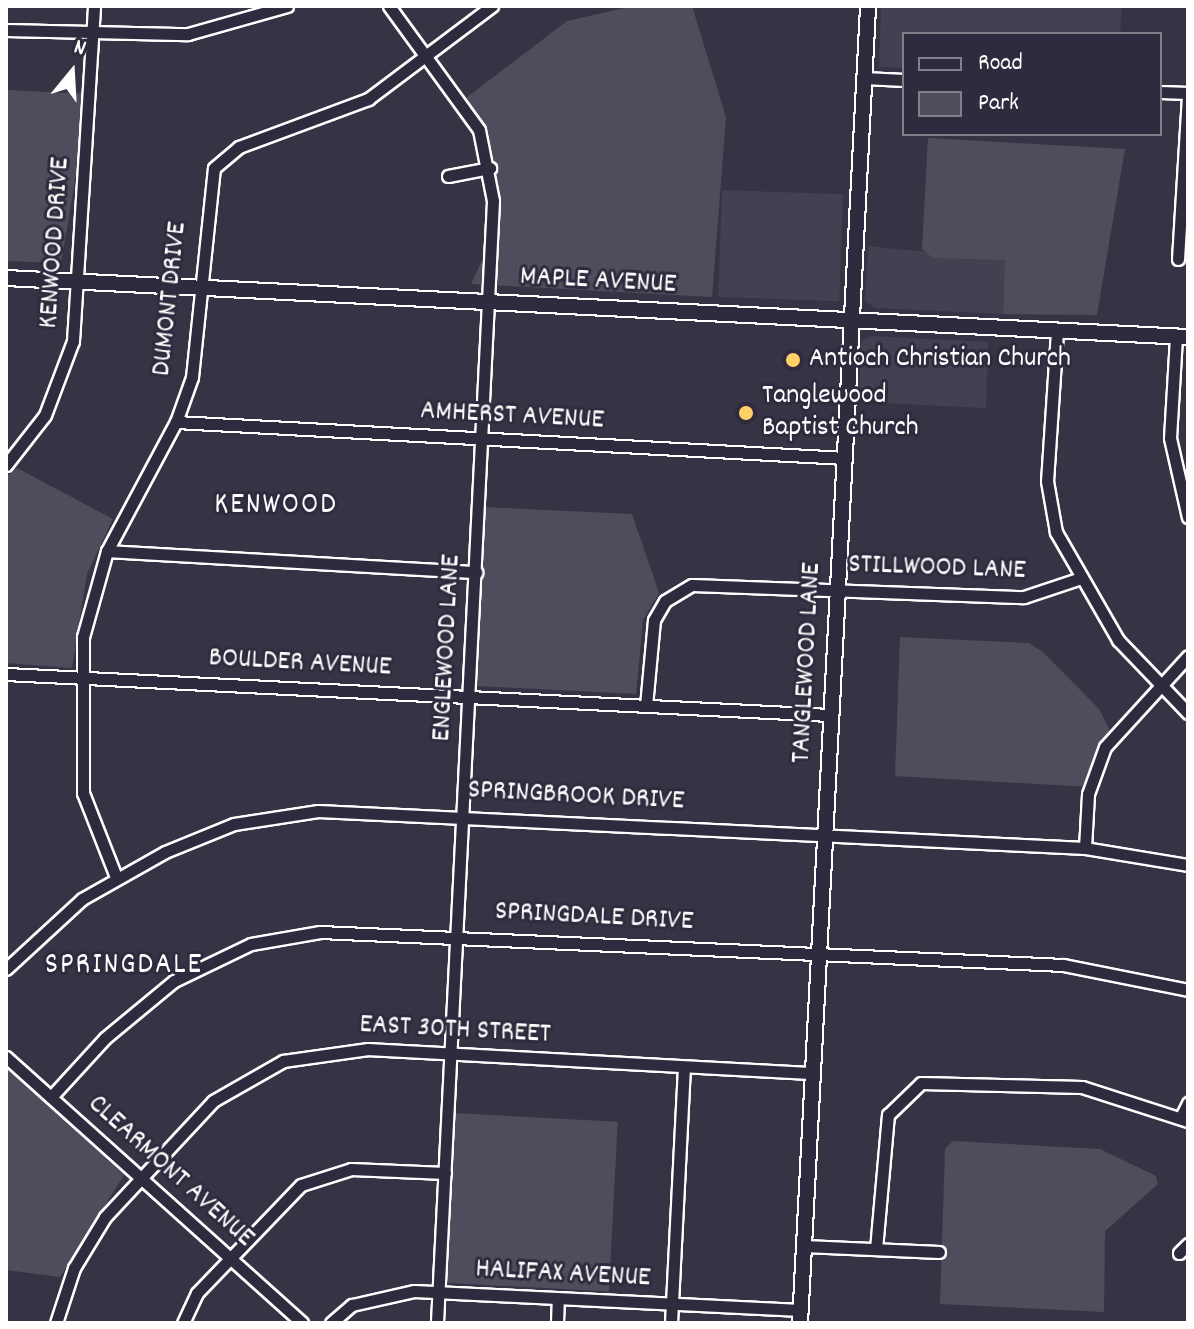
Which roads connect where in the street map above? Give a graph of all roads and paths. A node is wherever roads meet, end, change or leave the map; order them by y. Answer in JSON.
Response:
{"nodes":[{"id":1,"x":94,"y":6,"type":"edge"},
{"id":2,"x":287,"y":6,"type":"edge"},
{"id":3,"x":389,"y":6,"type":"edge"},
{"id":4,"x":492,"y":6,"type":"edge"},
{"id":5,"x":868,"y":6,"type":"edge"},
{"id":6,"x":6,"y":30,"type":"edge"},
{"id":7,"x":93,"y":34,"type":"junction"},
{"id":8,"x":429,"y":57,"type":"junction"},
{"id":9,"x":864,"y":78,"type":"junction"},
{"id":10,"x":902,"y":80,"type":"edge"},
{"id":11,"x":1162,"y":92,"type":"edge"},
{"id":12,"x":1188,"y":94,"type":"edge"},
{"id":13,"x":490,"y":168,"type":"junction"},
{"id":14,"x":448,"y":176,"type":"dead end"},
{"id":15,"x":1178,"y":259,"type":"dead end"},
{"id":16,"x":6,"y":278,"type":"edge"},
{"id":17,"x":80,"y":282,"type":"junction"},
{"id":18,"x":200,"y":288,"type":"junction"},
{"id":19,"x":490,"y":302,"type":"junction"},
{"id":20,"x":852,"y":321,"type":"junction"},
{"id":21,"x":1057,"y":331,"type":"junction"},
{"id":22,"x":1182,"y":337,"type":"edge"},
{"id":23,"x":176,"y":422,"type":"junction"},
{"id":24,"x":483,"y":439,"type":"junction"},
{"id":25,"x":845,"y":458,"type":"junction"},
{"id":26,"x":6,"y":465,"type":"edge"},
{"id":27,"x":1188,"y":517,"type":"edge"},
{"id":28,"x":107,"y":551,"type":"junction"},
{"id":29,"x":476,"y":572,"type":"junction"},
{"id":30,"x":1078,"y":579,"type":"junction"},
{"id":31,"x":838,"y":589,"type":"junction"},
{"id":32,"x":1188,"y":656,"type":"edge"},
{"id":33,"x":6,"y":674,"type":"edge"},
{"id":34,"x":81,"y":677,"type":"junction"},
{"id":35,"x":1158,"y":686,"type":"junction"},
{"id":36,"x":469,"y":697,"type":"junction"},
{"id":37,"x":646,"y":706,"type":"junction"},
{"id":38,"x":1188,"y":713,"type":"edge"},
{"id":39,"x":831,"y":715,"type":"junction"},
{"id":40,"x":463,"y":815,"type":"junction"},
{"id":41,"x":825,"y":834,"type":"junction"},
{"id":42,"x":1085,"y":848,"type":"junction"},
{"id":43,"x":1188,"y":865,"type":"edge"},
{"id":44,"x":116,"y":877,"type":"junction"},
{"id":45,"x":457,"y":935,"type":"junction"},
{"id":46,"x":819,"y":953,"type":"junction"},
{"id":47,"x":6,"y":969,"type":"edge"},
{"id":48,"x":1188,"y":990,"type":"edge"},
{"id":49,"x":451,"y":1055,"type":"junction"},
{"id":50,"x":6,"y":1057,"type":"edge"},
{"id":51,"x":684,"y":1067,"type":"junction"},
{"id":52,"x":813,"y":1073,"type":"junction"},
{"id":53,"x":51,"y":1097,"type":"junction"},
{"id":54,"x":1188,"y":1103,"type":"edge"},
{"id":55,"x":1184,"y":1119,"type":"edge"},
{"id":56,"x":445,"y":1173,"type":"junction"},
{"id":57,"x":139,"y":1177,"type":"junction"},
{"id":58,"x":804,"y":1246,"type":"junction"},
{"id":59,"x":876,"y":1249,"type":"junction"},
{"id":60,"x":939,"y":1252,"type":"dead end"},
{"id":61,"x":229,"y":1258,"type":"junction"},
{"id":62,"x":438,"y":1293,"type":"junction"},
{"id":63,"x":558,"y":1299,"type":"junction"},
{"id":64,"x":672,"y":1304,"type":"junction"},
{"id":65,"x":800,"y":1316,"type":"edge"},
{"id":66,"x":56,"y":1323,"type":"edge"},
{"id":67,"x":183,"y":1323,"type":"edge"},
{"id":68,"x":302,"y":1323,"type":"edge"},
{"id":69,"x":331,"y":1323,"type":"edge"},
{"id":70,"x":437,"y":1323,"type":"edge"},
{"id":71,"x":557,"y":1323,"type":"edge"},
{"id":72,"x":671,"y":1323,"type":"edge"}],
"edges":[{"from":1,"to":7,"type":"street","name":"KENWOOD DRIVE"},
{"from":2,"to":7,"type":"street"},
{"from":3,"to":8,"type":"street","name":"ENGLEWOOD LANE"},
{"from":4,"to":8,"type":"street","name":"DUMONT DRIVE"},
{"from":5,"to":9,"type":"main road","name":"TANGLEWOOD LANE"},
{"from":6,"to":7,"type":"street"},
{"from":7,"to":17,"type":"street","name":"KENWOOD DRIVE"},
{"from":8,"to":13,"type":"street","name":"ENGLEWOOD LANE"},
{"from":8,"to":18,"type":"street","name":"DUMONT DRIVE"},
{"from":9,"to":10,"type":"street"},
{"from":9,"to":20,"type":"main road","name":"TANGLEWOOD LANE"},
{"from":11,"to":12,"type":"street"},
{"from":12,"to":15,"type":"street"},
{"from":13,"to":14,"type":"street"},
{"from":13,"to":19,"type":"street","name":"ENGLEWOOD LANE"},
{"from":16,"to":17,"type":"main road","name":"MAPLE AVENUE"},
{"from":17,"to":18,"type":"main road","name":"MAPLE AVENUE"},
{"from":17,"to":26,"type":"street","name":"KENWOOD DRIVE"},
{"from":18,"to":19,"type":"main road","name":"MAPLE AVENUE"},
{"from":18,"to":23,"type":"street","name":"DUMONT DRIVE"},
{"from":19,"to":20,"type":"main road","name":"MAPLE AVENUE"},
{"from":19,"to":24,"type":"street","name":"ENGLEWOOD LANE"},
{"from":20,"to":21,"type":"main road","name":"MAPLE AVENUE"},
{"from":20,"to":25,"type":"main road","name":"TANGLEWOOD LANE"},
{"from":21,"to":22,"type":"main road","name":"MAPLE AVENUE"},
{"from":21,"to":30,"type":"street"},
{"from":22,"to":27,"type":"street"},
{"from":23,"to":24,"type":"street","name":"AMHERST AVENUE"},
{"from":23,"to":28,"type":"street","name":"DUMONT DRIVE"},
{"from":24,"to":25,"type":"street","name":"AMHERST AVENUE"},
{"from":24,"to":29,"type":"street","name":"ENGLEWOOD LANE"},
{"from":25,"to":31,"type":"main road","name":"TANGLEWOOD LANE"},
{"from":28,"to":29,"type":"street"},
{"from":28,"to":34,"type":"street","name":"DUMONT DRIVE"},
{"from":29,"to":36,"type":"street","name":"ENGLEWOOD LANE"},
{"from":30,"to":31,"type":"street","name":"STILLWOOD LANE"},
{"from":30,"to":35,"type":"street"},
{"from":31,"to":37,"type":"street","name":"STILLWOOD LANE"},
{"from":31,"to":39,"type":"main road","name":"TANGLEWOOD LANE"},
{"from":32,"to":35,"type":"street"},
{"from":33,"to":34,"type":"street","name":"BOULDER AVENUE"},
{"from":34,"to":36,"type":"street","name":"BOULDER AVENUE"},
{"from":34,"to":44,"type":"street","name":"DUMONT DRIVE"},
{"from":35,"to":38,"type":"street"},
{"from":35,"to":42,"type":"street"},
{"from":36,"to":37,"type":"street","name":"BOULDER AVENUE"},
{"from":36,"to":40,"type":"street","name":"ENGLEWOOD LANE"},
{"from":37,"to":39,"type":"street","name":"BOULDER AVENUE"},
{"from":39,"to":41,"type":"main road","name":"TANGLEWOOD LANE"},
{"from":40,"to":41,"type":"street","name":"SPRINGBROOK DRIVE"},
{"from":40,"to":44,"type":"street","name":"SPRINGBROOK DRIVE"},
{"from":40,"to":45,"type":"street","name":"ENGLEWOOD LANE"},
{"from":41,"to":42,"type":"street","name":"SPRINGBROOK DRIVE"},
{"from":41,"to":46,"type":"main road","name":"TANGLEWOOD LANE"},
{"from":42,"to":43,"type":"street","name":"SPRINGBROOK DRIVE"},
{"from":44,"to":47,"type":"street","name":"SPRINGBROOK DRIVE"},
{"from":45,"to":46,"type":"street","name":"SPRINGDALE DRIVE"},
{"from":45,"to":49,"type":"street","name":"ENGLEWOOD LANE"},
{"from":45,"to":53,"type":"street","name":"SPRINGDALE DRIVE"},
{"from":46,"to":48,"type":"street","name":"SPRINGDALE DRIVE"},
{"from":46,"to":52,"type":"main road","name":"TANGLEWOOD LANE"},
{"from":49,"to":51,"type":"street","name":"EAST 30TH STREET"},
{"from":49,"to":56,"type":"street","name":"ENGLEWOOD LANE"},
{"from":49,"to":57,"type":"street","name":"EAST 30TH STREET"},
{"from":50,"to":53,"type":"street","name":"CLEARMONT AVENUE"},
{"from":51,"to":52,"type":"street","name":"EAST 30TH STREET"},
{"from":51,"to":64,"type":"street"},
{"from":52,"to":58,"type":"main road","name":"TANGLEWOOD LANE"},
{"from":53,"to":57,"type":"street","name":"CLEARMONT AVENUE"},
{"from":54,"to":55,"type":"street"},
{"from":55,"to":59,"type":"street"},
{"from":56,"to":61,"type":"street"},
{"from":56,"to":62,"type":"street","name":"ENGLEWOOD LANE"},
{"from":57,"to":61,"type":"street","name":"CLEARMONT AVENUE"},
{"from":57,"to":66,"type":"street","name":"EAST 30TH STREET"},
{"from":58,"to":59,"type":"street"},
{"from":58,"to":65,"type":"main road","name":"TANGLEWOOD LANE"},
{"from":59,"to":60,"type":"street"},
{"from":61,"to":67,"type":"street"},
{"from":61,"to":68,"type":"street","name":"CLEARMONT AVENUE"},
{"from":62,"to":63,"type":"street","name":"HALIFAX AVENUE"},
{"from":62,"to":69,"type":"street","name":"HALIFAX AVENUE"},
{"from":62,"to":70,"type":"street","name":"ENGLEWOOD LANE"},
{"from":63,"to":64,"type":"street","name":"HALIFAX AVENUE"},
{"from":63,"to":71,"type":"street"},
{"from":64,"to":65,"type":"street","name":"HALIFAX AVENUE"},
{"from":64,"to":72,"type":"street"}]}
